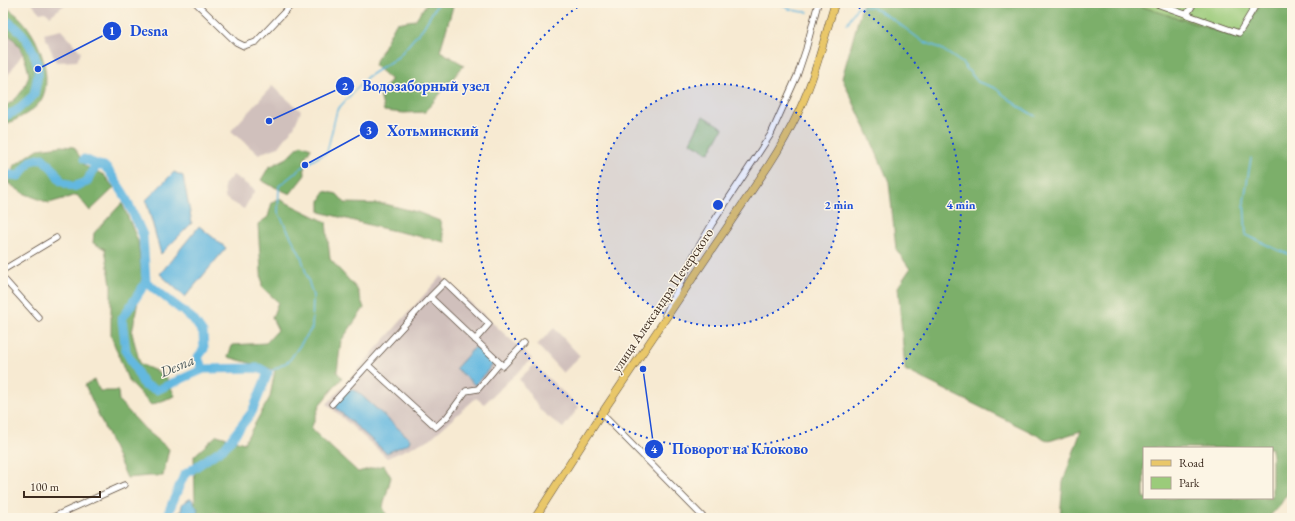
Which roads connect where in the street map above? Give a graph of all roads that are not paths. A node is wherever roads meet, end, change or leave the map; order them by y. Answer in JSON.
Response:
{"nodes":[{"id":1,"x":196,"y":3,"type":"edge"},
{"id":2,"x":293,"y":3,"type":"edge"},
{"id":3,"x":818,"y":3,"type":"edge"},
{"id":4,"x":835,"y":3,"type":"edge"},
{"id":5,"x":1154,"y":3,"type":"edge"},
{"id":6,"x":1194,"y":3,"type":"edge"},
{"id":7,"x":1257,"y":3,"type":"edge"},
{"id":8,"x":1187,"y":14,"type":"junction"},
{"id":9,"x":56,"y":238,"type":"dead end"},
{"id":10,"x":3,"y":270,"type":"edge"},
{"id":11,"x":3,"y":278,"type":"edge"},
{"id":12,"x":430,"y":297,"type":"junction"},
{"id":13,"x":39,"y":318,"type":"dead end"},
{"id":14,"x":659,"y":327,"type":"junction"},
{"id":15,"x":475,"y":340,"type":"junction"},
{"id":16,"x":524,"y":344,"type":"dead end"},
{"id":17,"x":500,"y":363,"type":"junction"},
{"id":18,"x":368,"y":365,"type":"junction"},
{"id":19,"x":332,"y":404,"type":"dead end"},
{"id":20,"x":601,"y":413,"type":"junction"},
{"id":21,"x":124,"y":485,"type":"dead end"},
{"id":22,"x":51,"y":518,"type":"edge"},
{"id":23,"x":535,"y":518,"type":"edge"},
{"id":24,"x":704,"y":518,"type":"edge"}],
"edges":[{"from":1,"to":2,"type":"street"},
{"from":3,"to":14,"type":"street"},
{"from":4,"to":14,"type":"main road","name":"улица Александра Печерского"},
{"from":5,"to":8,"type":"street"},
{"from":6,"to":8,"type":"street"},
{"from":7,"to":8,"type":"street"},
{"from":9,"to":10,"type":"street"},
{"from":11,"to":13,"type":"street"},
{"from":12,"to":15,"type":"street"},
{"from":12,"to":15,"type":"street"},
{"from":12,"to":18,"type":"street"},
{"from":14,"to":20,"type":"main road","name":"улица Александра Печерского"},
{"from":15,"to":17,"type":"street"},
{"from":16,"to":17,"type":"street"},
{"from":17,"to":18,"type":"street"},
{"from":18,"to":19,"type":"street"},
{"from":20,"to":23,"type":"main road","name":"улица Александра Печерского"},
{"from":20,"to":24,"type":"street"},
{"from":21,"to":22,"type":"street"}]}
